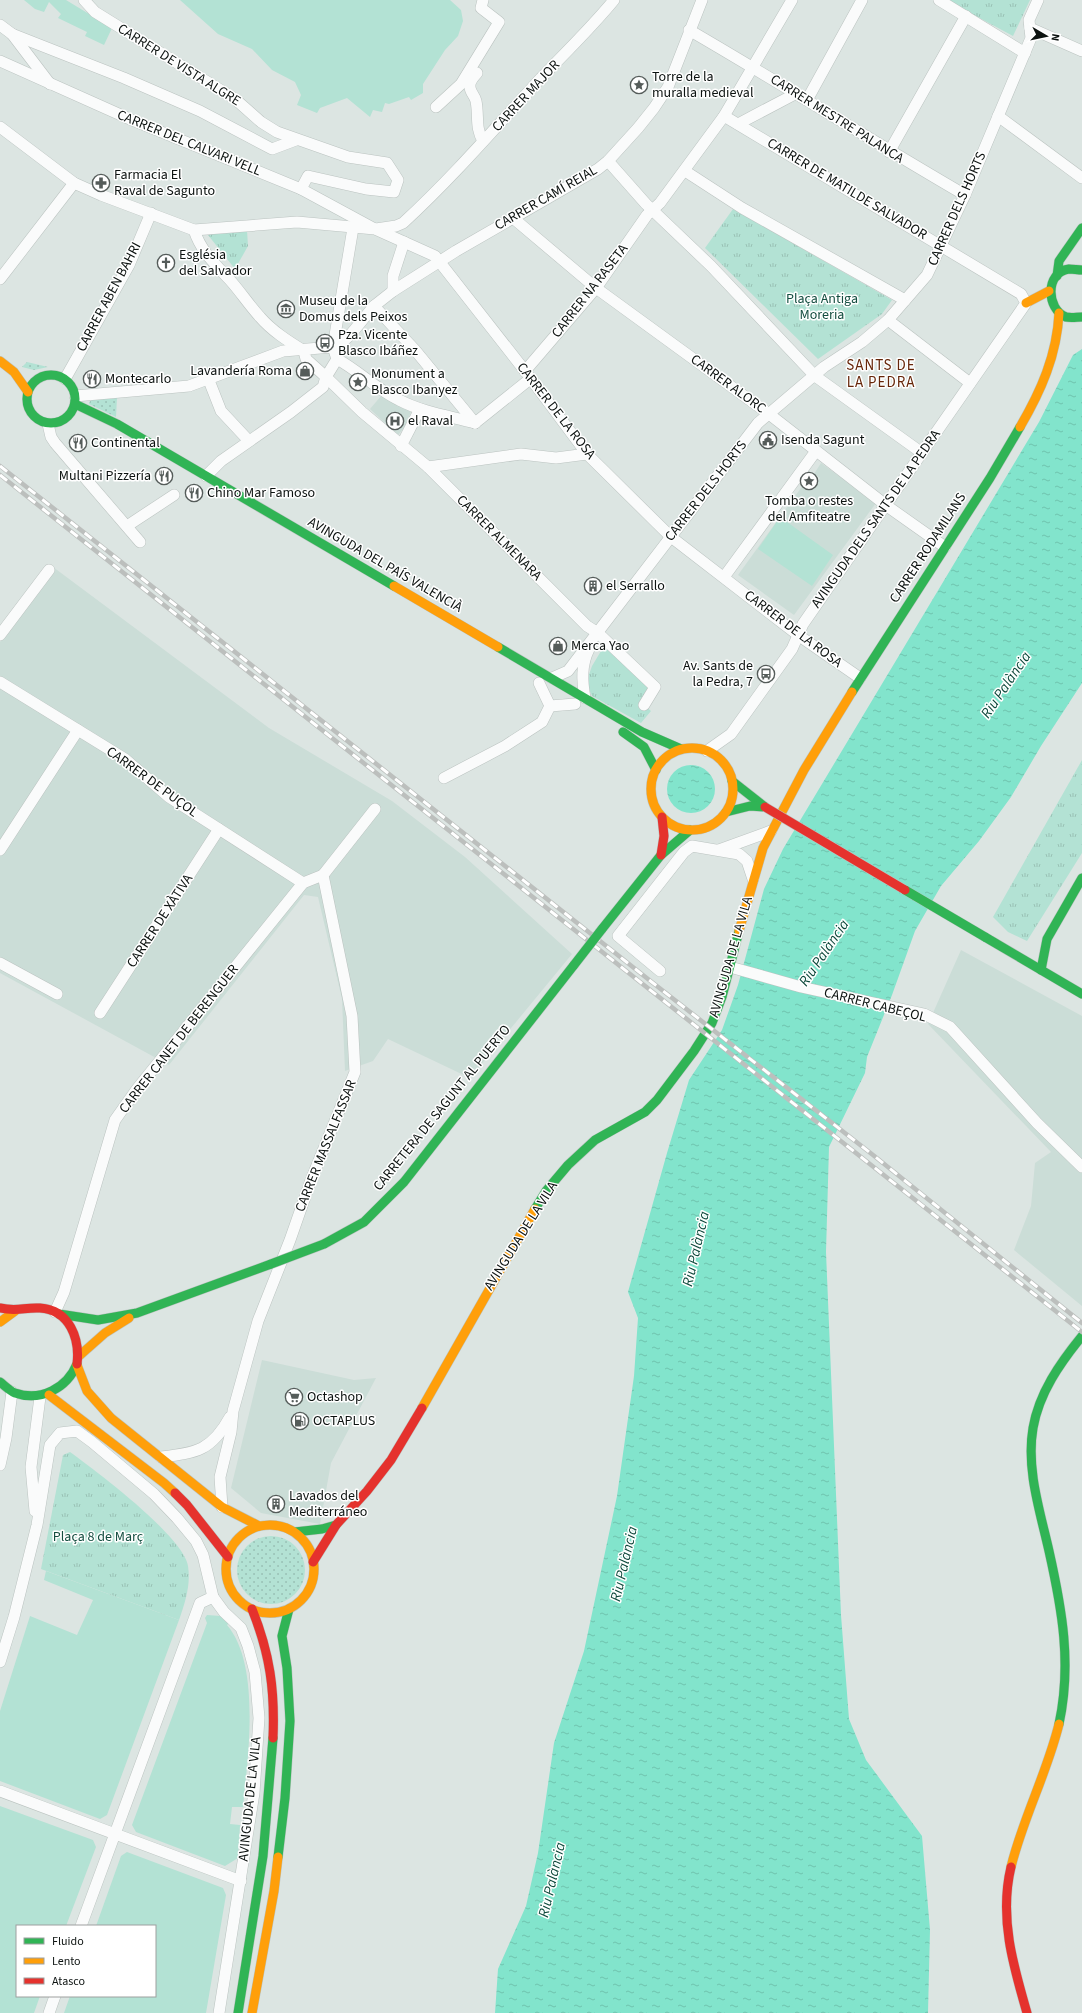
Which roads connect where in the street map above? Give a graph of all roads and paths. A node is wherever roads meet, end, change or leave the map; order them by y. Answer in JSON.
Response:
{"nodes":[{"id":1,"x":483,"y":0,"type":"edge"},
{"id":2,"x":614,"y":0,"type":"edge"},
{"id":3,"x":702,"y":0,"type":"edge"},
{"id":4,"x":792,"y":0,"type":"edge"},
{"id":5,"x":862,"y":0,"type":"edge"},
{"id":6,"x":939,"y":0,"type":"edge"},
{"id":7,"x":1038,"y":0,"type":"edge"},
{"id":8,"x":83,"y":1,"type":"edge"},
{"id":9,"x":966,"y":16,"type":"junction"},
{"id":10,"x":0,"y":25,"type":"edge"},
{"id":11,"x":1030,"y":28,"type":"junction"},
{"id":12,"x":689,"y":30,"type":"junction"},
{"id":13,"x":12,"y":34,"type":"junction"},
{"id":14,"x":1082,"y":51,"type":"edge"},
{"id":15,"x":481,"y":52,"type":"junction"},
{"id":16,"x":1025,"y":53,"type":"junction"},
{"id":17,"x":0,"y":61,"type":"edge"},
{"id":18,"x":753,"y":66,"type":"junction"},
{"id":19,"x":50,"y":85,"type":"junction"},
{"id":20,"x":795,"y":94,"type":"junction"},
{"id":21,"x":806,"y":100,"type":"junction"},
{"id":22,"x":436,"y":107,"type":"dead end"},
{"id":23,"x":724,"y":116,"type":"junction"},
{"id":24,"x":998,"y":116,"type":"junction"},
{"id":25,"x":738,"y":124,"type":"junction"},
{"id":26,"x":0,"y":127,"type":"edge"},
{"id":27,"x":296,"y":140,"type":"junction"},
{"id":28,"x":483,"y":141,"type":"junction"},
{"id":29,"x":890,"y":152,"type":"junction"},
{"id":30,"x":608,"y":161,"type":"junction"},
{"id":31,"x":685,"y":171,"type":"junction"},
{"id":32,"x":1082,"y":178,"type":"edge"},
{"id":33,"x":74,"y":183,"type":"junction"},
{"id":34,"x":301,"y":189,"type":"junction"},
{"id":35,"x":965,"y":195,"type":"junction"},
{"id":36,"x":652,"y":210,"type":"junction"},
{"id":37,"x":151,"y":213,"type":"junction"},
{"id":38,"x":513,"y":218,"type":"junction"},
{"id":39,"x":353,"y":228,"type":"junction"},
{"id":40,"x":1082,"y":228,"type":"edge"},
{"id":41,"x":194,"y":230,"type":"junction"},
{"id":42,"x":375,"y":230,"type":"junction"},
{"id":43,"x":1082,"y":234,"type":"edge"},
{"id":44,"x":404,"y":242,"type":"junction"},
{"id":45,"x":942,"y":246,"type":"junction"},
{"id":46,"x":438,"y":261,"type":"junction"},
{"id":47,"x":1078,"y":263,"type":"edge"},
{"id":48,"x":1057,"y":276,"type":"junction"},
{"id":49,"x":0,"y":279,"type":"edge"},
{"id":50,"x":596,"y":288,"type":"junction"},
{"id":51,"x":393,"y":291,"type":"junction"},
{"id":52,"x":1049,"y":291,"type":"junction"},
{"id":53,"x":905,"y":300,"type":"junction"},
{"id":54,"x":1026,"y":303,"type":"junction"},
{"id":55,"x":374,"y":306,"type":"junction"},
{"id":56,"x":1059,"y":313,"type":"junction"},
{"id":57,"x":1082,"y":317,"type":"edge"},
{"id":58,"x":1069,"y":318,"type":"junction"},
{"id":59,"x":888,"y":320,"type":"junction"},
{"id":60,"x":1058,"y":334,"type":"junction"},
{"id":61,"x":304,"y":351,"type":"junction"},
{"id":62,"x":335,"y":352,"type":"junction"},
{"id":63,"x":0,"y":361,"type":"edge"},
{"id":64,"x":14,"y":372,"type":"junction"},
{"id":65,"x":528,"y":375,"type":"junction"},
{"id":66,"x":815,"y":376,"type":"junction"},
{"id":67,"x":326,"y":377,"type":"junction"},
{"id":68,"x":39,"y":378,"type":"junction"},
{"id":69,"x":208,"y":378,"type":"junction"},
{"id":70,"x":65,"y":379,"type":"junction"},
{"id":71,"x":970,"y":383,"type":"junction"},
{"id":72,"x":28,"y":392,"type":"junction"},
{"id":73,"x":75,"y":407,"type":"junction"},
{"id":74,"x":420,"y":409,"type":"junction"},
{"id":75,"x":769,"y":414,"type":"junction"},
{"id":76,"x":475,"y":423,"type":"junction"},
{"id":77,"x":48,"y":424,"type":"junction"},
{"id":78,"x":127,"y":441,"type":"dead end"},
{"id":79,"x":249,"y":441,"type":"junction"},
{"id":80,"x":401,"y":446,"type":"junction"},
{"id":81,"x":816,"y":452,"type":"junction"},
{"id":82,"x":922,"y":453,"type":"junction"},
{"id":83,"x":587,"y":454,"type":"junction"},
{"id":84,"x":428,"y":467,"type":"junction"},
{"id":85,"x":206,"y":476,"type":"junction"},
{"id":86,"x":174,"y":495,"type":"dead end"},
{"id":87,"x":887,"y":506,"type":"junction"},
{"id":88,"x":245,"y":510,"type":"dead end"},
{"id":89,"x":127,"y":526,"type":"junction"},
{"id":90,"x":671,"y":537,"type":"junction"},
{"id":91,"x":140,"y":542,"type":"dead end"},
{"id":92,"x":945,"y":547,"type":"junction"},
{"id":93,"x":49,"y":570,"type":"dead end"},
{"id":94,"x":724,"y":577,"type":"junction"},
{"id":95,"x":598,"y":633,"type":"junction"},
{"id":96,"x":0,"y":635,"type":"edge"},
{"id":97,"x":798,"y":635,"type":"junction"},
{"id":98,"x":552,"y":678,"type":"junction"},
{"id":99,"x":860,"y":678,"type":"junction"},
{"id":100,"x":536,"y":681,"type":"joint"},
{"id":101,"x":0,"y":682,"type":"edge"},
{"id":102,"x":551,"y":690,"type":"dead end"},
{"id":103,"x":563,"y":697,"type":"dead end"},
{"id":104,"x":580,"y":703,"type":"junction"},
{"id":105,"x":644,"y":705,"type":"dead end"},
{"id":106,"x":550,"y":706,"type":"junction"},
{"id":107,"x":616,"y":728,"type":"dead end"},
{"id":108,"x":78,"y":730,"type":"junction"},
{"id":109,"x":682,"y":749,"type":"junction"},
{"id":110,"x":707,"y":751,"type":"junction"},
{"id":111,"x":656,"y":770,"type":"junction"},
{"id":112,"x":444,"y":778,"type":"dead end"},
{"id":113,"x":732,"y":781,"type":"junction"},
{"id":114,"x":765,"y":807,"type":"junction"},
{"id":115,"x":375,"y":808,"type":"dead end"},
{"id":116,"x":726,"y":812,"type":"junction"},
{"id":117,"x":662,"y":817,"type":"junction"},
{"id":118,"x":219,"y":829,"type":"junction"},
{"id":119,"x":690,"y":830,"type":"junction"},
{"id":120,"x":771,"y":831,"type":"junction"},
{"id":121,"x":0,"y":850,"type":"edge"},
{"id":122,"x":718,"y":850,"type":"junction"},
{"id":123,"x":661,"y":855,"type":"junction"},
{"id":124,"x":323,"y":875,"type":"junction"},
{"id":125,"x":1082,"y":878,"type":"edge"},
{"id":126,"x":752,"y":879,"type":"junction"},
{"id":127,"x":303,"y":883,"type":"junction"},
{"id":128,"x":1048,"y":939,"type":"junction"},
{"id":129,"x":1030,"y":955,"type":"junction"},
{"id":130,"x":0,"y":963,"type":"edge"},
{"id":131,"x":730,"y":967,"type":"junction"},
{"id":132,"x":1041,"y":970,"type":"junction"},
{"id":133,"x":660,"y":971,"type":"dead end"},
{"id":134,"x":57,"y":994,"type":"dead end"},
{"id":135,"x":1082,"y":994,"type":"edge"},
{"id":136,"x":100,"y":1013,"type":"dead end"},
{"id":137,"x":1082,"y":1167,"type":"edge"},
{"id":138,"x":0,"y":1308,"type":"edge"},
{"id":139,"x":15,"y":1311,"type":"junction"},
{"id":140,"x":57,"y":1313,"type":"junction"},
{"id":141,"x":137,"y":1313,"type":"junction"},
{"id":142,"x":0,"y":1322,"type":"edge"},
{"id":143,"x":1082,"y":1336,"type":"edge"},
{"id":144,"x":79,"y":1356,"type":"junction"},
{"id":145,"x":77,"y":1366,"type":"junction"},
{"id":146,"x":0,"y":1382,"type":"edge"},
{"id":147,"x":12,"y":1392,"type":"junction"},
{"id":148,"x":44,"y":1396,"type":"junction"},
{"id":149,"x":233,"y":1411,"type":"junction"},
{"id":150,"x":161,"y":1457,"type":"junction"},
{"id":151,"x":0,"y":1465,"type":"edge"},
{"id":152,"x":222,"y":1507,"type":"junction"},
{"id":153,"x":37,"y":1525,"type":"junction"},
{"id":154,"x":336,"y":1525,"type":"junction"},
{"id":155,"x":259,"y":1526,"type":"junction"},
{"id":156,"x":295,"y":1532,"type":"junction"},
{"id":157,"x":228,"y":1557,"type":"junction"},
{"id":158,"x":313,"y":1562,"type":"junction"},
{"id":159,"x":213,"y":1597,"type":"junction"},
{"id":160,"x":289,"y":1608,"type":"junction"},
{"id":161,"x":252,"y":1609,"type":"junction"},
{"id":162,"x":0,"y":1662,"type":"edge"},
{"id":163,"x":0,"y":1791,"type":"edge"},
{"id":164,"x":115,"y":1834,"type":"junction"},
{"id":165,"x":241,"y":1881,"type":"junction"},
{"id":166,"x":81,"y":1925,"type":"edge"},
{"id":167,"x":55,"y":1997,"type":"edge"},
{"id":168,"x":49,"y":2013,"type":"edge"},
{"id":169,"x":219,"y":2013,"type":"edge"},
{"id":170,"x":238,"y":2013,"type":"edge"},
{"id":171,"x":252,"y":2013,"type":"edge"},
{"id":172,"x":1027,"y":2013,"type":"edge"}],
"edges":[{"from":1,"to":15,"type":"street"},
{"from":2,"to":28,"type":"street","name":"CARRER MAJOR"},
{"from":3,"to":12,"type":"street","name":"CARRER CAMÍ REIAL"},
{"from":4,"to":18,"type":"street","name":"CARRER NA RASETA"},
{"from":5,"to":21,"type":"street"},
{"from":6,"to":9,"type":"street"},
{"from":7,"to":11,"type":"street","name":"CARRER DELS HORTS"},
{"from":8,"to":27,"type":"street","name":"CARRER DE VISTA ALGRE"},
{"from":9,"to":16,"type":"street"},
{"from":9,"to":29,"type":"street"},
{"from":10,"to":13,"type":"street"},
{"from":11,"to":14,"type":"street"},
{"from":11,"to":16,"type":"street","name":"CARRER DELS HORTS"},
{"from":12,"to":18,"type":"street","name":"CARRER MESTRE PALANCA"},
{"from":12,"to":30,"type":"street","name":"CARRER CAMÍ REIAL"},
{"from":13,"to":19,"type":"street"},
{"from":13,"to":27,"type":"street"},
{"from":15,"to":22,"type":"street"},
{"from":15,"to":28,"type":"street"},
{"from":16,"to":24,"type":"street","name":"CARRER DELS HORTS"},
{"from":17,"to":19,"type":"street","name":"CARRER DEL CALVARI VELL"},
{"from":18,"to":20,"type":"street","name":"CARRER MESTRE PALANCA"},
{"from":18,"to":23,"type":"street","name":"CARRER NA RASETA"},
{"from":19,"to":34,"type":"street","name":"CARRER DEL CALVARI VELL"},
{"from":20,"to":21,"type":"street","name":"CARRER MESTRE PALANCA"},
{"from":20,"to":25,"type":"street"},
{"from":21,"to":29,"type":"street","name":"CARRER MESTRE PALANCA"},
{"from":23,"to":25,"type":"street","name":"CARRER DE MATILDE SALVADOR"},
{"from":23,"to":31,"type":"street","name":"CARRER NA RASETA"},
{"from":24,"to":32,"type":"street"},
{"from":24,"to":35,"type":"street","name":"CARRER DELS HORTS"},
{"from":25,"to":45,"type":"street","name":"CARRER DE MATILDE SALVADOR"},
{"from":26,"to":33,"type":"street"},
{"from":27,"to":34,"type":"street","name":"CARRER DE VISTA ALGRE"},
{"from":28,"to":42,"type":"street","name":"CARRER MAJOR"},
{"from":29,"to":35,"type":"street","name":"CARRER MESTRE PALANCA"},
{"from":30,"to":36,"type":"street"},
{"from":30,"to":38,"type":"street","name":"CARRER CAMÍ REIAL"},
{"from":31,"to":36,"type":"street","name":"CARRER NA RASETA"},
{"from":31,"to":53,"type":"street"},
{"from":33,"to":37,"type":"street"},
{"from":33,"to":49,"type":"street"},
{"from":34,"to":42,"type":"street","name":"CARRER DEL CALVARI VELL"},
{"from":35,"to":45,"type":"street","name":"CARRER DELS HORTS"},
{"from":36,"to":50,"type":"street","name":"CARRER NA RASETA"},
{"from":36,"to":66,"type":"street"},
{"from":37,"to":41,"type":"street"},
{"from":37,"to":70,"type":"street","name":"CARRER ABEN BAHRI"},
{"from":38,"to":46,"type":"street","name":"CARRER CAMÍ REIAL"},
{"from":38,"to":50,"type":"street","name":"CARRER ALORC"},
{"from":39,"to":41,"type":"street"},
{"from":39,"to":42,"type":"street"},
{"from":39,"to":62,"type":"street"},
{"from":40,"to":48,"type":"street"},
{"from":41,"to":61,"type":"street"},
{"from":42,"to":44,"type":"street","name":"CARRER DE LA ROSA"},
{"from":43,"to":47,"type":"street"},
{"from":44,"to":46,"type":"street","name":"CARRER DE LA ROSA"},
{"from":44,"to":51,"type":"street"},
{"from":45,"to":53,"type":"street","name":"CARRER DELS HORTS"},
{"from":45,"to":54,"type":"street","name":"CARRER DE MATILDE SALVADOR"},
{"from":46,"to":51,"type":"street","name":"CARRER CAMÍ REIAL"},
{"from":46,"to":65,"type":"street","name":"CARRER DE LA ROSA"},
{"from":47,"to":48,"type":"street"},
{"from":48,"to":52,"type":"street"},
{"from":50,"to":65,"type":"street","name":"CARRER NA RASETA"},
{"from":50,"to":75,"type":"street","name":"CARRER ALORC"},
{"from":51,"to":55,"type":"street","name":"CARRER CAMÍ REIAL"},
{"from":52,"to":54,"type":"street","name":"AVINGUDA DELS SANTS DE LA PEDRA"},
{"from":52,"to":56,"type":"street"},
{"from":53,"to":59,"type":"street","name":"CARRER DELS HORTS"},
{"from":54,"to":71,"type":"street","name":"AVINGUDA DELS SANTS DE LA PEDRA"},
{"from":55,"to":62,"type":"street","name":"CARRER CAMÍ REIAL"},
{"from":55,"to":76,"type":"street"},
{"from":56,"to":58,"type":"street"},
{"from":56,"to":60,"type":"street","name":"CARRER RODAMILANS"},
{"from":57,"to":58,"type":"street"},
{"from":58,"to":60,"type":"street","name":"CARRER RODAMILANS"},
{"from":59,"to":66,"type":"street","name":"CARRER DELS HORTS"},
{"from":59,"to":71,"type":"street"},
{"from":60,"to":92,"type":"street","name":"CARRER RODAMILANS"},
{"from":61,"to":62,"type":"street"},
{"from":61,"to":67,"type":"street","name":"CARRER ALMENARA"},
{"from":61,"to":69,"type":"street"},
{"from":62,"to":67,"type":"street"},
{"from":62,"to":74,"type":"street"},
{"from":63,"to":64,"type":"street"},
{"from":64,"to":68,"type":"street"},
{"from":64,"to":72,"type":"street"},
{"from":65,"to":76,"type":"street","name":"CARRER NA RASETA"},
{"from":65,"to":83,"type":"street","name":"CARRER DE LA ROSA"},
{"from":66,"to":75,"type":"street","name":"CARRER DELS HORTS"},
{"from":66,"to":82,"type":"street"},
{"from":67,"to":79,"type":"street"},
{"from":67,"to":80,"type":"street","name":"CARRER ALMENARA"},
{"from":68,"to":70,"type":"street"},
{"from":68,"to":72,"type":"street"},
{"from":69,"to":73,"type":"street"},
{"from":69,"to":79,"type":"street"},
{"from":70,"to":73,"type":"street"},
{"from":71,"to":82,"type":"street","name":"AVINGUDA DELS SANTS DE LA PEDRA"},
{"from":72,"to":77,"type":"street"},
{"from":73,"to":77,"type":"street"},
{"from":73,"to":85,"type":"street","name":"AVINGUDA DEL PAÍS VALENCIÀ"},
{"from":74,"to":76,"type":"street"},
{"from":74,"to":80,"type":"street"},
{"from":75,"to":81,"type":"street","name":"CARRER ALORC"},
{"from":75,"to":90,"type":"street","name":"CARRER DELS HORTS"},
{"from":77,"to":89,"type":"street"},
{"from":78,"to":88,"type":"street"},
{"from":79,"to":85,"type":"street"},
{"from":80,"to":84,"type":"street","name":"CARRER ALMENARA"},
{"from":81,"to":87,"type":"street","name":"CARRER ALORC"},
{"from":81,"to":94,"type":"street"},
{"from":82,"to":87,"type":"street","name":"AVINGUDA DELS SANTS DE LA PEDRA"},
{"from":83,"to":84,"type":"street"},
{"from":83,"to":90,"type":"street","name":"CARRER DE LA ROSA"},
{"from":84,"to":95,"type":"street","name":"CARRER ALMENARA"},
{"from":85,"to":98,"type":"street","name":"AVINGUDA DEL PAÍS VALENCIÀ"},
{"from":86,"to":89,"type":"street"},
{"from":87,"to":92,"type":"street","name":"CARRER ALORC"},
{"from":87,"to":97,"type":"street","name":"AVINGUDA DELS SANTS DE LA PEDRA"},
{"from":89,"to":91,"type":"street"},
{"from":90,"to":94,"type":"street","name":"CARRER DE LA ROSA"},
{"from":90,"to":95,"type":"street","name":"CARRER DELS HORTS"},
{"from":92,"to":99,"type":"street","name":"CARRER RODAMILANS"},
{"from":93,"to":96,"type":"street"},
{"from":94,"to":97,"type":"street","name":"CARRER DE LA ROSA"},
{"from":95,"to":98,"type":"street","name":"CARRER DELS HORTS"},
{"from":95,"to":104,"type":"street","name":"CARRER DELS HORTS"},
{"from":95,"to":105,"type":"street","name":"CARRER ALMENARA"},
{"from":97,"to":99,"type":"street","name":"CARRER DE LA ROSA"},
{"from":97,"to":110,"type":"street","name":"AVINGUDA DELS SANTS DE LA PEDRA"},
{"from":98,"to":104,"type":"street","name":"AVINGUDA DEL PAÍS VALENCIÀ"},
{"from":99,"to":120,"type":"street","name":"CARRER RODAMILANS"},
{"from":100,"to":102,"type":"street"},
{"from":100,"to":106,"type":"street"},
{"from":101,"to":108,"type":"street","name":"CARRER DE PUÇOL"},
{"from":103,"to":104,"type":"street","name":"AVINGUDA DEL PAÍS VALENCIÀ"},
{"from":104,"to":106,"type":"street"},
{"from":104,"to":109,"type":"street","name":"AVINGUDA DEL PAÍS VALENCIÀ"},
{"from":106,"to":112,"type":"street"},
{"from":107,"to":111,"type":"street"},
{"from":108,"to":118,"type":"street","name":"CARRER DE PUÇOL"},
{"from":108,"to":121,"type":"street"},
{"from":109,"to":110,"type":"street"},
{"from":109,"to":111,"type":"street"},
{"from":110,"to":113,"type":"street"},
{"from":111,"to":117,"type":"street"},
{"from":113,"to":114,"type":"street"},
{"from":113,"to":116,"type":"street"},
{"from":114,"to":116,"type":"street"},
{"from":114,"to":129,"type":"street","bridge":true},
{"from":115,"to":124,"type":"street"},
{"from":116,"to":119,"type":"street"},
{"from":117,"to":119,"type":"street"},
{"from":117,"to":123,"type":"street","name":"CARRETERA DE SAGUNT AL PUERTO"},
{"from":118,"to":127,"type":"street","name":"CARRER DE PUÇOL"},
{"from":118,"to":136,"type":"street","name":"CARRER DE XÀTIVA"},
{"from":119,"to":123,"type":"street","name":"CARRETERA DE SAGUNT AL PUERTO"},
{"from":120,"to":122,"type":"street"},
{"from":120,"to":126,"type":"street","name":"AVINGUDA DE LA VILA"},
{"from":122,"to":126,"type":"street"},
{"from":122,"to":133,"type":"street"},
{"from":123,"to":141,"type":"street","name":"CARRETERA DE SAGUNT AL PUERTO","bridge":true},
{"from":124,"to":127,"type":"street","name":"CARRER CANET DE BERENGUER"},
{"from":124,"to":149,"type":"street","name":"CARRER MASSALFASSAR"},
{"from":125,"to":128,"type":"street"},
{"from":126,"to":131,"type":"street","name":"AVINGUDA DE LA VILA"},
{"from":127,"to":140,"type":"street","name":"CARRER CANET DE BERENGUER"},
{"from":128,"to":129,"type":"street"},
{"from":128,"to":132,"type":"street"},
{"from":129,"to":132,"type":"street"},
{"from":130,"to":134,"type":"street"},
{"from":131,"to":137,"type":"street","name":"CARRER CABEÇOL"},
{"from":131,"to":154,"type":"street","name":"AVINGUDA DE LA VILA"},
{"from":132,"to":135,"type":"street"},
{"from":138,"to":139,"type":"street"},
{"from":139,"to":140,"type":"street","name":"CARRETERA DE SAGUNT AL PUERTO"},
{"from":139,"to":142,"type":"street"},
{"from":140,"to":141,"type":"street","name":"CARRETERA DE SAGUNT AL PUERTO"},
{"from":140,"to":144,"type":"street"},
{"from":141,"to":144,"type":"street","name":"CARRETERA DE SAGUNT AL PUERTO"},
{"from":143,"to":172,"type":"street"},
{"from":144,"to":145,"type":"street"},
{"from":145,"to":148,"type":"street"},
{"from":145,"to":150,"type":"street"},
{"from":146,"to":147,"type":"street"},
{"from":147,"to":148,"type":"street"},
{"from":147,"to":151,"type":"street"},
{"from":148,"to":153,"type":"street"},
{"from":148,"to":157,"type":"street"},
{"from":149,"to":150,"type":"street","name":"CARRER MASSALFASSAR"},
{"from":149,"to":152,"type":"street","name":"CARRER MASSALFASSAR"},
{"from":150,"to":152,"type":"street"},
{"from":152,"to":155,"type":"street"},
{"from":153,"to":159,"type":"street"},
{"from":153,"to":162,"type":"street"},
{"from":154,"to":156,"type":"street"},
{"from":154,"to":158,"type":"street","name":"AVINGUDA DE LA VILA"},
{"from":155,"to":156,"type":"street"},
{"from":155,"to":157,"type":"street"},
{"from":156,"to":158,"type":"street"},
{"from":157,"to":161,"type":"street"},
{"from":158,"to":160,"type":"street"},
{"from":159,"to":164,"type":"street"},
{"from":159,"to":165,"type":"street","name":"AVINGUDA DE LA VILA"},
{"from":160,"to":161,"type":"street"},
{"from":160,"to":171,"type":"street"},
{"from":161,"to":170,"type":"street","name":"AVINGUDA DE LA VILA"},
{"from":163,"to":164,"type":"street"},
{"from":164,"to":165,"type":"street"},
{"from":164,"to":166,"type":"street"},
{"from":165,"to":169,"type":"street","name":"AVINGUDA DE LA VILA"},
{"from":167,"to":168,"type":"street"}]}
